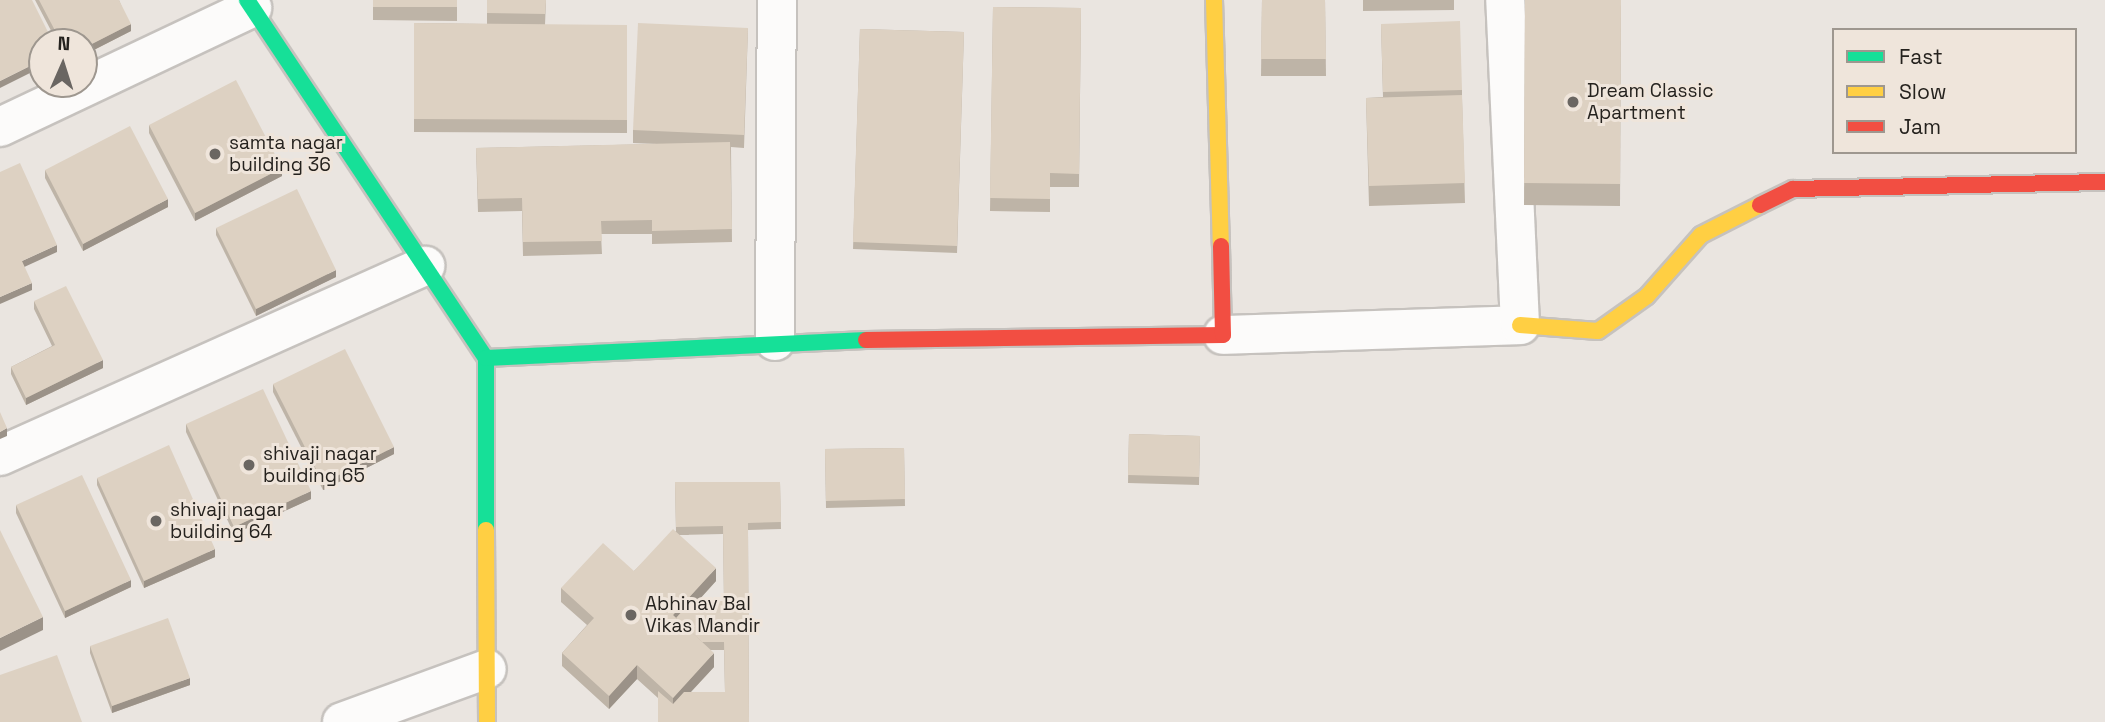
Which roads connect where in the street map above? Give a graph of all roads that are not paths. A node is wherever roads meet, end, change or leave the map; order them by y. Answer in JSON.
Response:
{"nodes":[{"id":1,"x":777,"y":0,"type":"edge"},
{"id":2,"x":1214,"y":0,"type":"edge"},
{"id":3,"x":1505,"y":0,"type":"edge"},
{"id":4,"x":249,"y":4,"type":"edge"},
{"id":5,"x":0,"y":127,"type":"edge"},
{"id":6,"x":2105,"y":182,"type":"edge"},
{"id":7,"x":425,"y":266,"type":"junction"},
{"id":8,"x":1520,"y":326,"type":"junction"},
{"id":9,"x":1223,"y":335,"type":"junction"},
{"id":10,"x":775,"y":341,"type":"junction"},
{"id":11,"x":486,"y":358,"type":"junction"},
{"id":12,"x":0,"y":456,"type":"edge"},
{"id":13,"x":487,"y":669,"type":"junction"},
{"id":14,"x":342,"y":722,"type":"edge"},
{"id":15,"x":487,"y":722,"type":"edge"}],
"edges":[{"from":1,"to":10,"type":"street"},
{"from":2,"to":9,"type":"street"},
{"from":3,"to":8,"type":"street"},
{"from":4,"to":5,"type":"street"},
{"from":4,"to":7,"type":"street"},
{"from":6,"to":8,"type":"street"},
{"from":7,"to":11,"type":"street"},
{"from":7,"to":12,"type":"street"},
{"from":8,"to":9,"type":"street"},
{"from":9,"to":10,"type":"street"},
{"from":10,"to":11,"type":"street"},
{"from":11,"to":13,"type":"street"},
{"from":13,"to":14,"type":"street"},
{"from":13,"to":15,"type":"street"}]}
